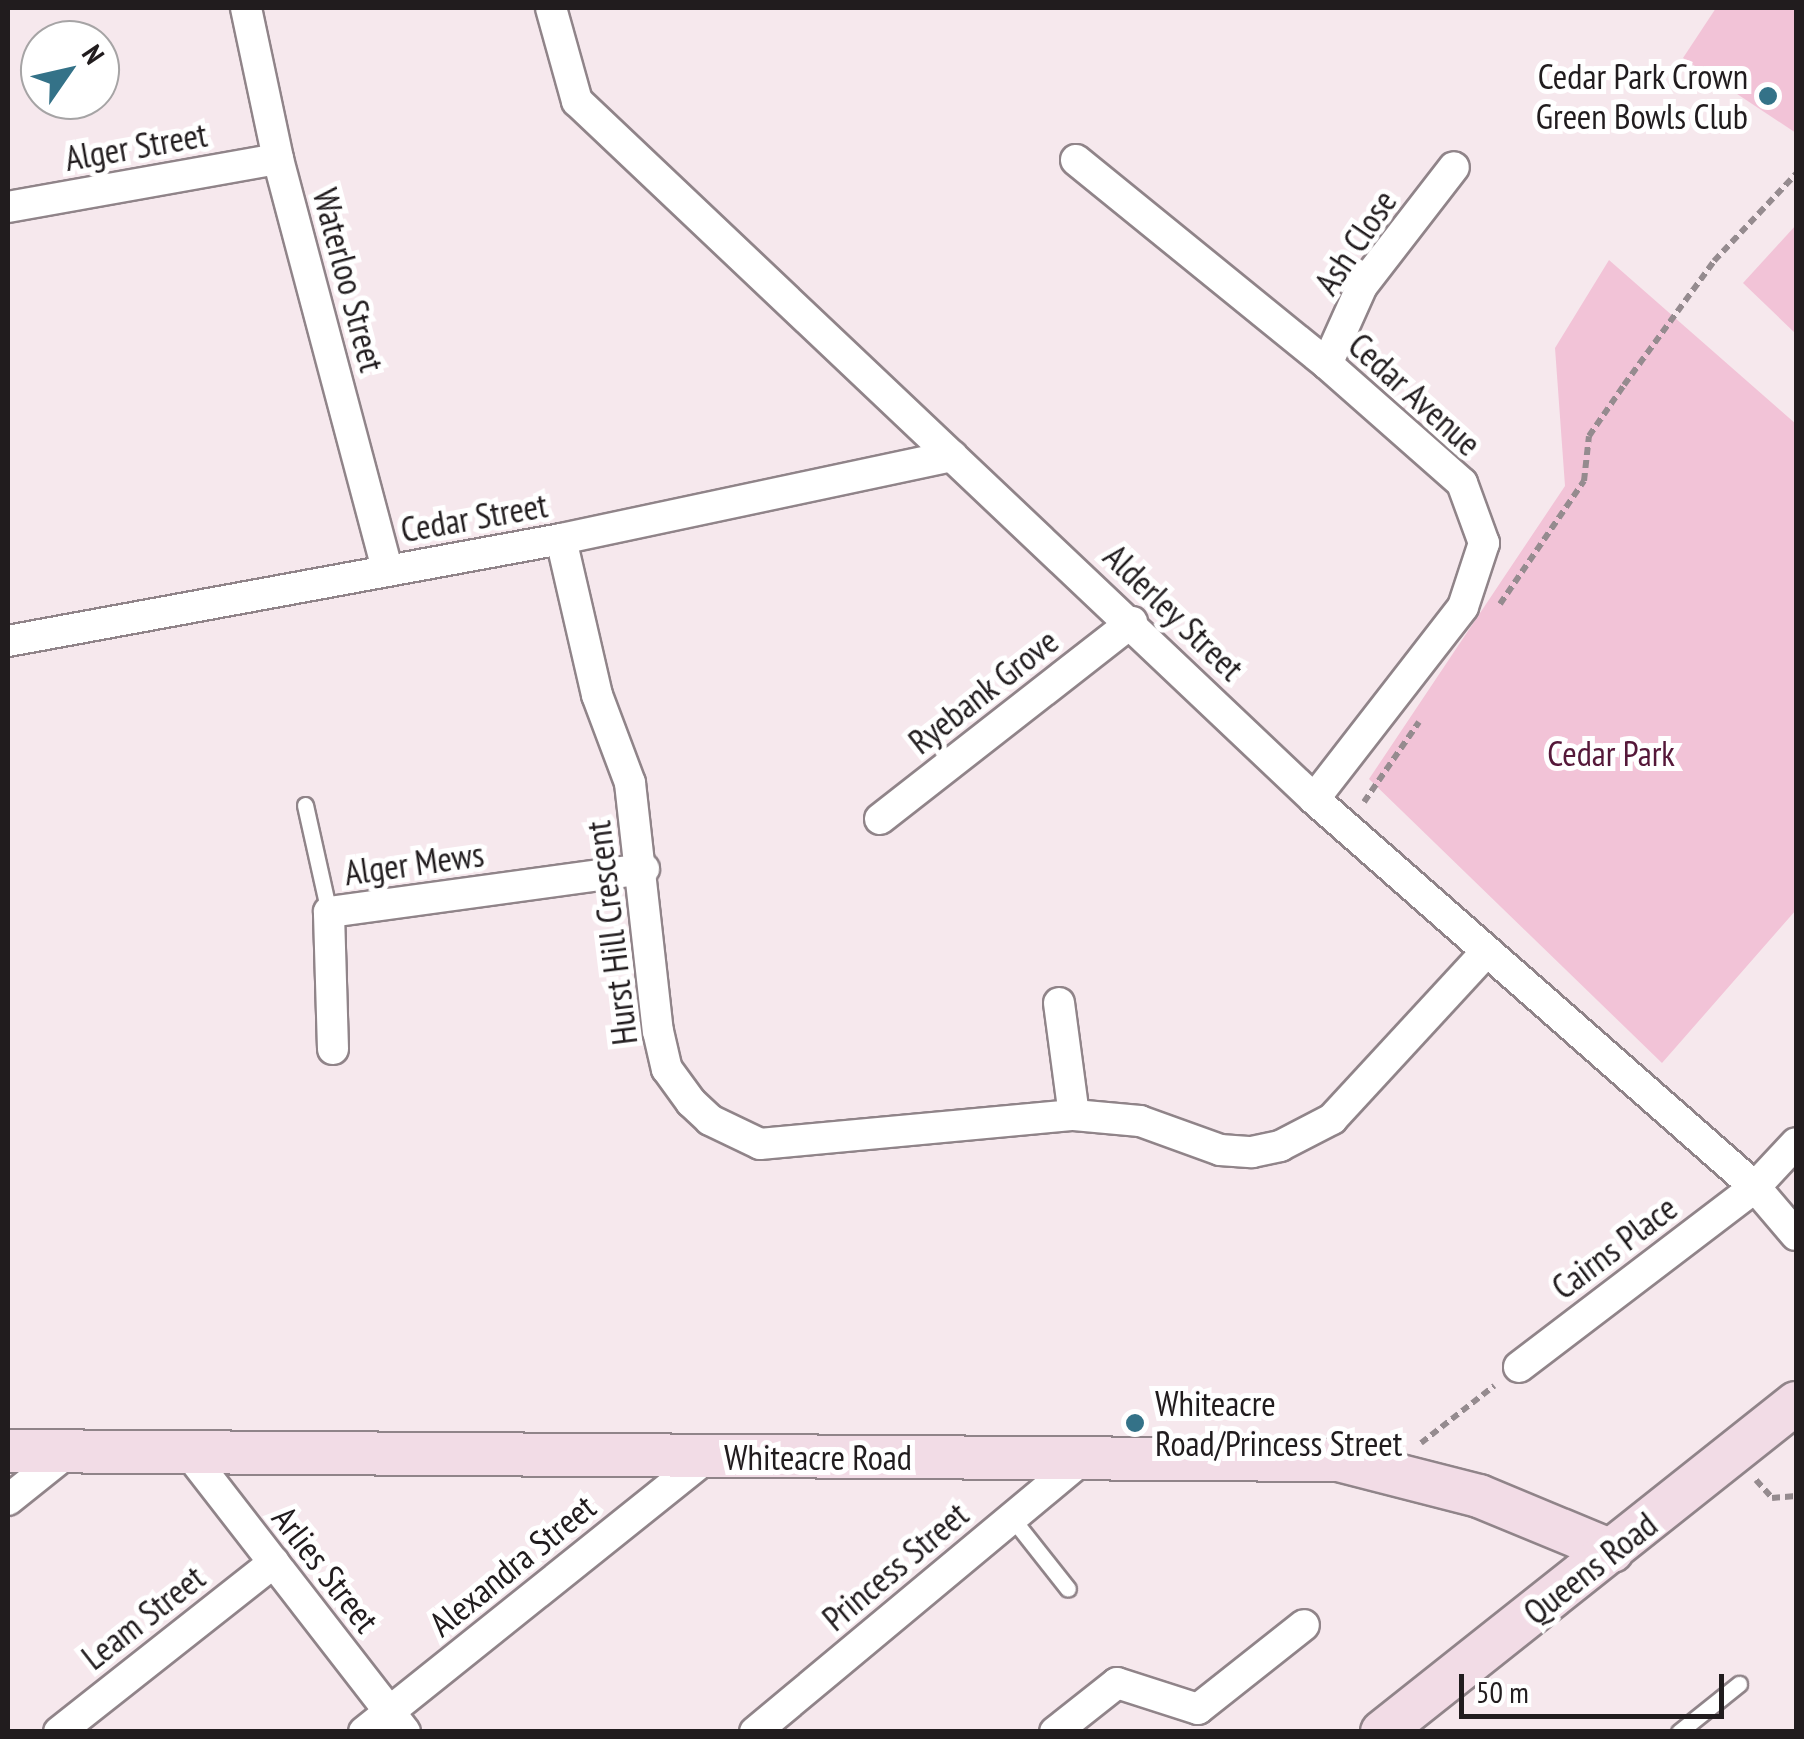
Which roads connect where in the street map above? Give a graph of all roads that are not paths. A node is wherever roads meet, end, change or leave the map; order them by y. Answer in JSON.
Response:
{"nodes":[{"id":1,"x":246,"y":8,"type":"edge"},
{"id":2,"x":551,"y":8,"type":"edge"},
{"id":3,"x":278,"y":160,"type":"junction"},
{"id":4,"x":1076,"y":160,"type":"dead end"},
{"id":5,"x":1454,"y":167,"type":"dead end"},
{"id":6,"x":8,"y":206,"type":"edge"},
{"id":7,"x":1328,"y":364,"type":"junction"},
{"id":8,"x":952,"y":456,"type":"junction"},
{"id":9,"x":561,"y":539,"type":"junction"},
{"id":10,"x":388,"y":571,"type":"junction"},
{"id":11,"x":1132,"y":622,"type":"junction"},
{"id":12,"x":8,"y":640,"type":"edge"},
{"id":13,"x":1314,"y":799,"type":"junction"},
{"id":14,"x":305,"y":804,"type":"dead end"},
{"id":15,"x":880,"y":818,"type":"dead end"},
{"id":16,"x":644,"y":870,"type":"junction"},
{"id":17,"x":329,"y":912,"type":"junction"},
{"id":18,"x":1484,"y":954,"type":"junction"},
{"id":19,"x":1058,"y":1003,"type":"dead end"},
{"id":20,"x":333,"y":1048,"type":"dead end"},
{"id":21,"x":1074,"y":1115,"type":"junction"},
{"id":22,"x":1796,"y":1143,"type":"edge"},
{"id":23,"x":1755,"y":1188,"type":"junction"},
{"id":24,"x":1796,"y":1235,"type":"edge"},
{"id":25,"x":1518,"y":1367,"type":"road end"},
{"id":26,"x":1796,"y":1403,"type":"edge"},
{"id":27,"x":8,"y":1452,"type":"edge"},
{"id":28,"x":68,"y":1452,"type":"junction"},
{"id":29,"x":188,"y":1452,"type":"junction"},
{"id":30,"x":708,"y":1456,"type":"junction"},
{"id":31,"x":1084,"y":1458,"type":"junction"},
{"id":32,"x":8,"y":1500,"type":"edge"},
{"id":33,"x":1012,"y":1518,"type":"junction"},
{"id":34,"x":1612,"y":1551,"type":"junction"},
{"id":35,"x":274,"y":1562,"type":"junction"},
{"id":36,"x":1068,"y":1589,"type":"dead end"},
{"id":37,"x":1304,"y":1624,"type":"dead end"},
{"id":38,"x":1739,"y":1684,"type":"dead end"},
{"id":39,"x":398,"y":1721,"type":"edge"},
{"id":40,"x":59,"y":1732,"type":"edge"},
{"id":41,"x":364,"y":1732,"type":"edge"},
{"id":42,"x":755,"y":1732,"type":"edge"},
{"id":43,"x":1055,"y":1732,"type":"edge"},
{"id":44,"x":1382,"y":1732,"type":"edge"},
{"id":45,"x":1679,"y":1732,"type":"edge"}],
"edges":[{"from":1,"to":3,"type":"street","name":"Waterloo Street"},
{"from":2,"to":8,"type":"street","name":"Alderley Street"},
{"from":3,"to":6,"type":"street","name":"Alger Street"},
{"from":3,"to":10,"type":"street","name":"Waterloo Street"},
{"from":4,"to":7,"type":"street","name":"Cedar Avenue"},
{"from":5,"to":7,"type":"street","name":"Ash Close"},
{"from":7,"to":13,"type":"street","name":"Cedar Avenue"},
{"from":8,"to":9,"type":"street","name":"Cedar Street"},
{"from":8,"to":11,"type":"street","name":"Alderley Street"},
{"from":9,"to":10,"type":"street","name":"Cedar Street"},
{"from":9,"to":16,"type":"street","name":"Hurst Hill Crescent"},
{"from":10,"to":12,"type":"street","name":"Cedar Street"},
{"from":11,"to":13,"type":"street","name":"Alderley Street"},
{"from":11,"to":15,"type":"street","name":"Ryebank Grove"},
{"from":13,"to":18,"type":"street","name":"Alderley Street"},
{"from":14,"to":17,"type":"lane"},
{"from":16,"to":17,"type":"street","name":"Alger Mews"},
{"from":16,"to":21,"type":"street","name":"Hurst Hill Crescent"},
{"from":17,"to":20,"type":"street","name":"Alger Mews"},
{"from":18,"to":21,"type":"street","name":"Hurst Hill Crescent"},
{"from":18,"to":23,"type":"street","name":"Alderley Street"},
{"from":19,"to":21,"type":"street"},
{"from":22,"to":23,"type":"street","name":"Cairns Place"},
{"from":23,"to":24,"type":"street","name":"Alderley Street"},
{"from":23,"to":25,"type":"street","name":"Cairns Place"},
{"from":26,"to":34,"type":"main road","name":"Queens Road"},
{"from":27,"to":28,"type":"main road","name":"Whiteacre Road"},
{"from":28,"to":29,"type":"main road","name":"Whiteacre Road"},
{"from":28,"to":32,"type":"street"},
{"from":29,"to":30,"type":"main road","name":"Whiteacre Road"},
{"from":29,"to":35,"type":"street","name":"Arlies Street"},
{"from":30,"to":31,"type":"main road","name":"Whiteacre Road"},
{"from":30,"to":39,"type":"street","name":"Alexandra Street"},
{"from":31,"to":33,"type":"street","name":"Princess Street"},
{"from":31,"to":34,"type":"main road","name":"Whiteacre Road"},
{"from":33,"to":36,"type":"lane"},
{"from":33,"to":42,"type":"street","name":"Princess Street"},
{"from":34,"to":44,"type":"main road","name":"Queens Road"},
{"from":35,"to":39,"type":"street","name":"Arlies Street"},
{"from":35,"to":40,"type":"street","name":"Leam Street"},
{"from":37,"to":43,"type":"street"},
{"from":38,"to":45,"type":"lane"},
{"from":39,"to":41,"type":"street","name":"Alexandra Street"}]}
